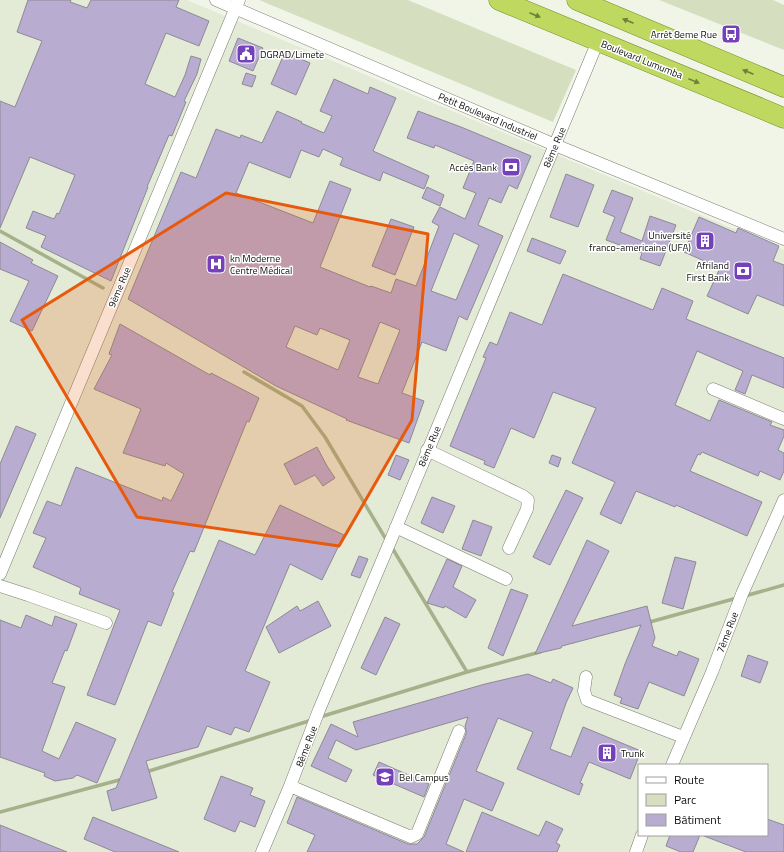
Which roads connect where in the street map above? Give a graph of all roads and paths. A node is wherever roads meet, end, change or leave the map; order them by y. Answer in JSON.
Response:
{"nodes":[{"id":1,"x":216,"y":0,"type":"edge"},
{"id":2,"x":499,"y":0,"type":"edge"},
{"id":3,"x":576,"y":0,"type":"edge"},
{"id":4,"x":237,"y":4,"type":"edge"},
{"id":5,"x":598,"y":41,"type":"junction"},
{"id":6,"x":784,"y":87,"type":"edge"},
{"id":7,"x":784,"y":118,"type":"edge"},
{"id":8,"x":555,"y":145,"type":"junction"},
{"id":9,"x":784,"y":239,"type":"edge"},
{"id":10,"x":713,"y":389,"type":"dead end"},
{"id":11,"x":784,"y":419,"type":"edge"},
{"id":12,"x":427,"y":450,"type":"junction"},
{"id":13,"x":784,"y":500,"type":"edge"},
{"id":14,"x":396,"y":527,"type":"junction"},
{"id":15,"x":509,"y":548,"type":"dead end"},
{"id":16,"x":0,"y":574,"type":"edge"},
{"id":17,"x":506,"y":579,"type":"dead end"},
{"id":18,"x":0,"y":586,"type":"edge"},
{"id":19,"x":106,"y":623,"type":"dead end"},
{"id":20,"x":586,"y":677,"type":"dead end"},
{"id":21,"x":459,"y":731,"type":"dead end"},
{"id":22,"x":683,"y":737,"type":"junction"},
{"id":23,"x":672,"y":764,"type":"edge"},
{"id":24,"x":290,"y":786,"type":"junction"},
{"id":25,"x":642,"y":836,"type":"edge"},
{"id":26,"x":262,"y":852,"type":"edge"},
{"id":27,"x":636,"y":852,"type":"edge"}],
"edges":[{"from":1,"to":4,"type":"street","name":"Petit Boulevard Industriel"},
{"from":2,"to":5,"type":"highway","name":"Boulevard Lumumba","one_way":true},
{"from":6,"to":3,"type":"highway","one_way":true},
{"from":4,"to":8,"type":"street","name":"Petit Boulevard Industriel"},
{"from":4,"to":16,"type":"street","name":"9ème Rue"},
{"from":5,"to":7,"type":"highway","name":"Boulevard Lumumba","one_way":true},
{"from":5,"to":8,"type":"street","name":"8ème Rue"},
{"from":8,"to":9,"type":"street","name":"Petit Boulevard Industriel"},
{"from":8,"to":12,"type":"street","name":"8ème Rue"},
{"from":10,"to":11,"type":"street"},
{"from":12,"to":14,"type":"street","name":"8ème Rue"},
{"from":12,"to":15,"type":"street"},
{"from":13,"to":22,"type":"street","name":"7ème Rue"},
{"from":14,"to":17,"type":"street"},
{"from":14,"to":24,"type":"street","name":"8ème Rue"},
{"from":18,"to":19,"type":"street"},
{"from":20,"to":22,"type":"street"},
{"from":21,"to":24,"type":"street"},
{"from":22,"to":23,"type":"street","name":"7ème Rue"},
{"from":24,"to":26,"type":"street","name":"8ème Rue"},
{"from":25,"to":27,"type":"street"}]}
